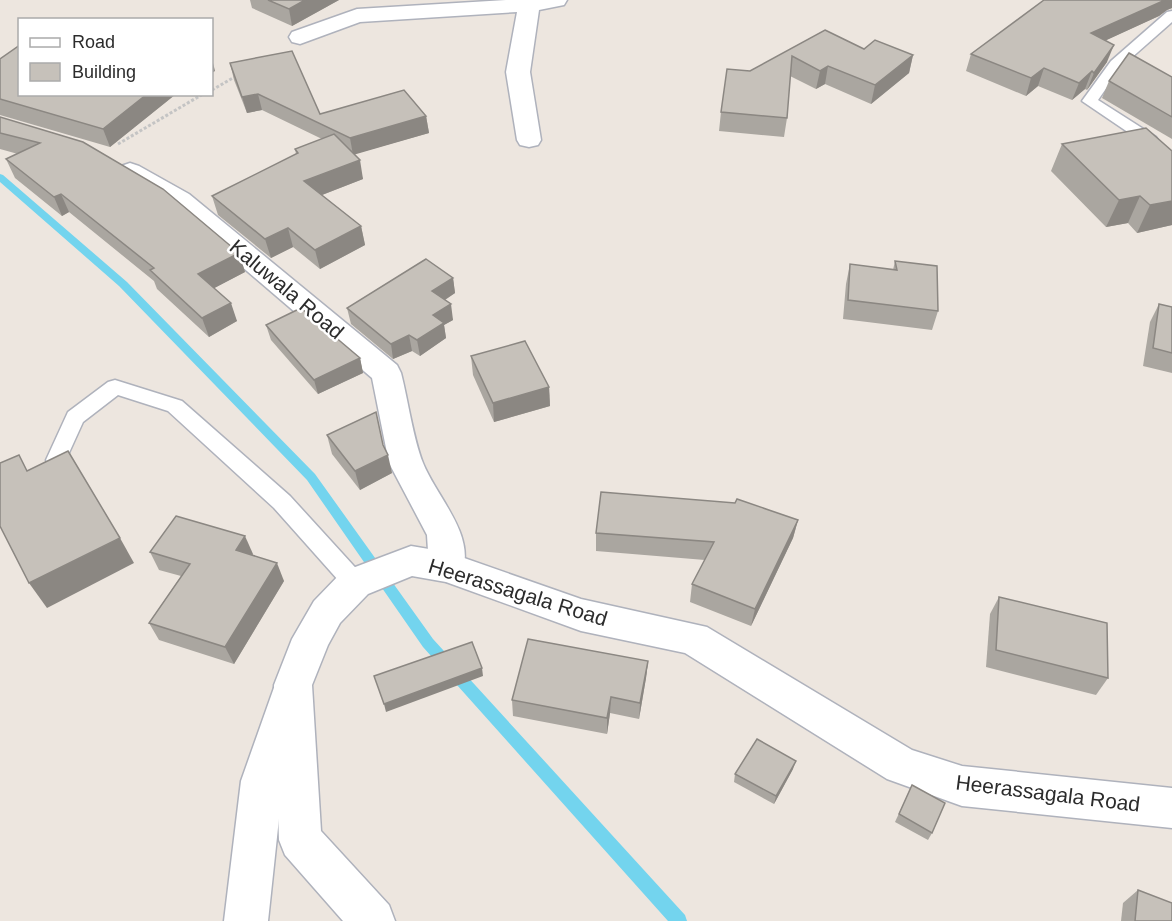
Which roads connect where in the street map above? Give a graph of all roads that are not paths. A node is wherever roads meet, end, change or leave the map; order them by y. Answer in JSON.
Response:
{"nodes":[{"id":1,"x":556,"y":0,"type":"edge"},
{"id":2,"x":529,"y":5,"type":"junction"},
{"id":3,"x":1172,"y":15,"type":"edge"},
{"id":4,"x":300,"y":38,"type":"dead end"},
{"id":5,"x":529,"y":140,"type":"dead end"},
{"id":6,"x":1150,"y":140,"type":"edge"},
{"id":7,"x":100,"y":154,"type":"edge"},
{"id":8,"x":56,"y":460,"type":"edge"},
{"id":9,"x":429,"y":564,"type":"junction"},
{"id":10,"x":361,"y":580,"type":"junction"},
{"id":11,"x":293,"y":685,"type":"junction"},
{"id":12,"x":1172,"y":808,"type":"edge"},
{"id":13,"x":246,"y":921,"type":"edge"},
{"id":14,"x":372,"y":921,"type":"edge"}],
"edges":[{"from":1,"to":2,"type":"street"},
{"from":2,"to":4,"type":"street"},
{"from":2,"to":5,"type":"street"},
{"from":3,"to":6,"type":"lane"},
{"from":7,"to":9,"type":"street","name":"Kaluwala Road"},
{"from":8,"to":10,"type":"lane"},
{"from":9,"to":10,"type":"street","name":"Heerassagala Road"},
{"from":9,"to":12,"type":"street","name":"Heerassagala Road"},
{"from":10,"to":11,"type":"street","name":"Heerassagala Road"},
{"from":11,"to":13,"type":"street"},
{"from":11,"to":14,"type":"street","name":"Heerassagala Road"}]}
